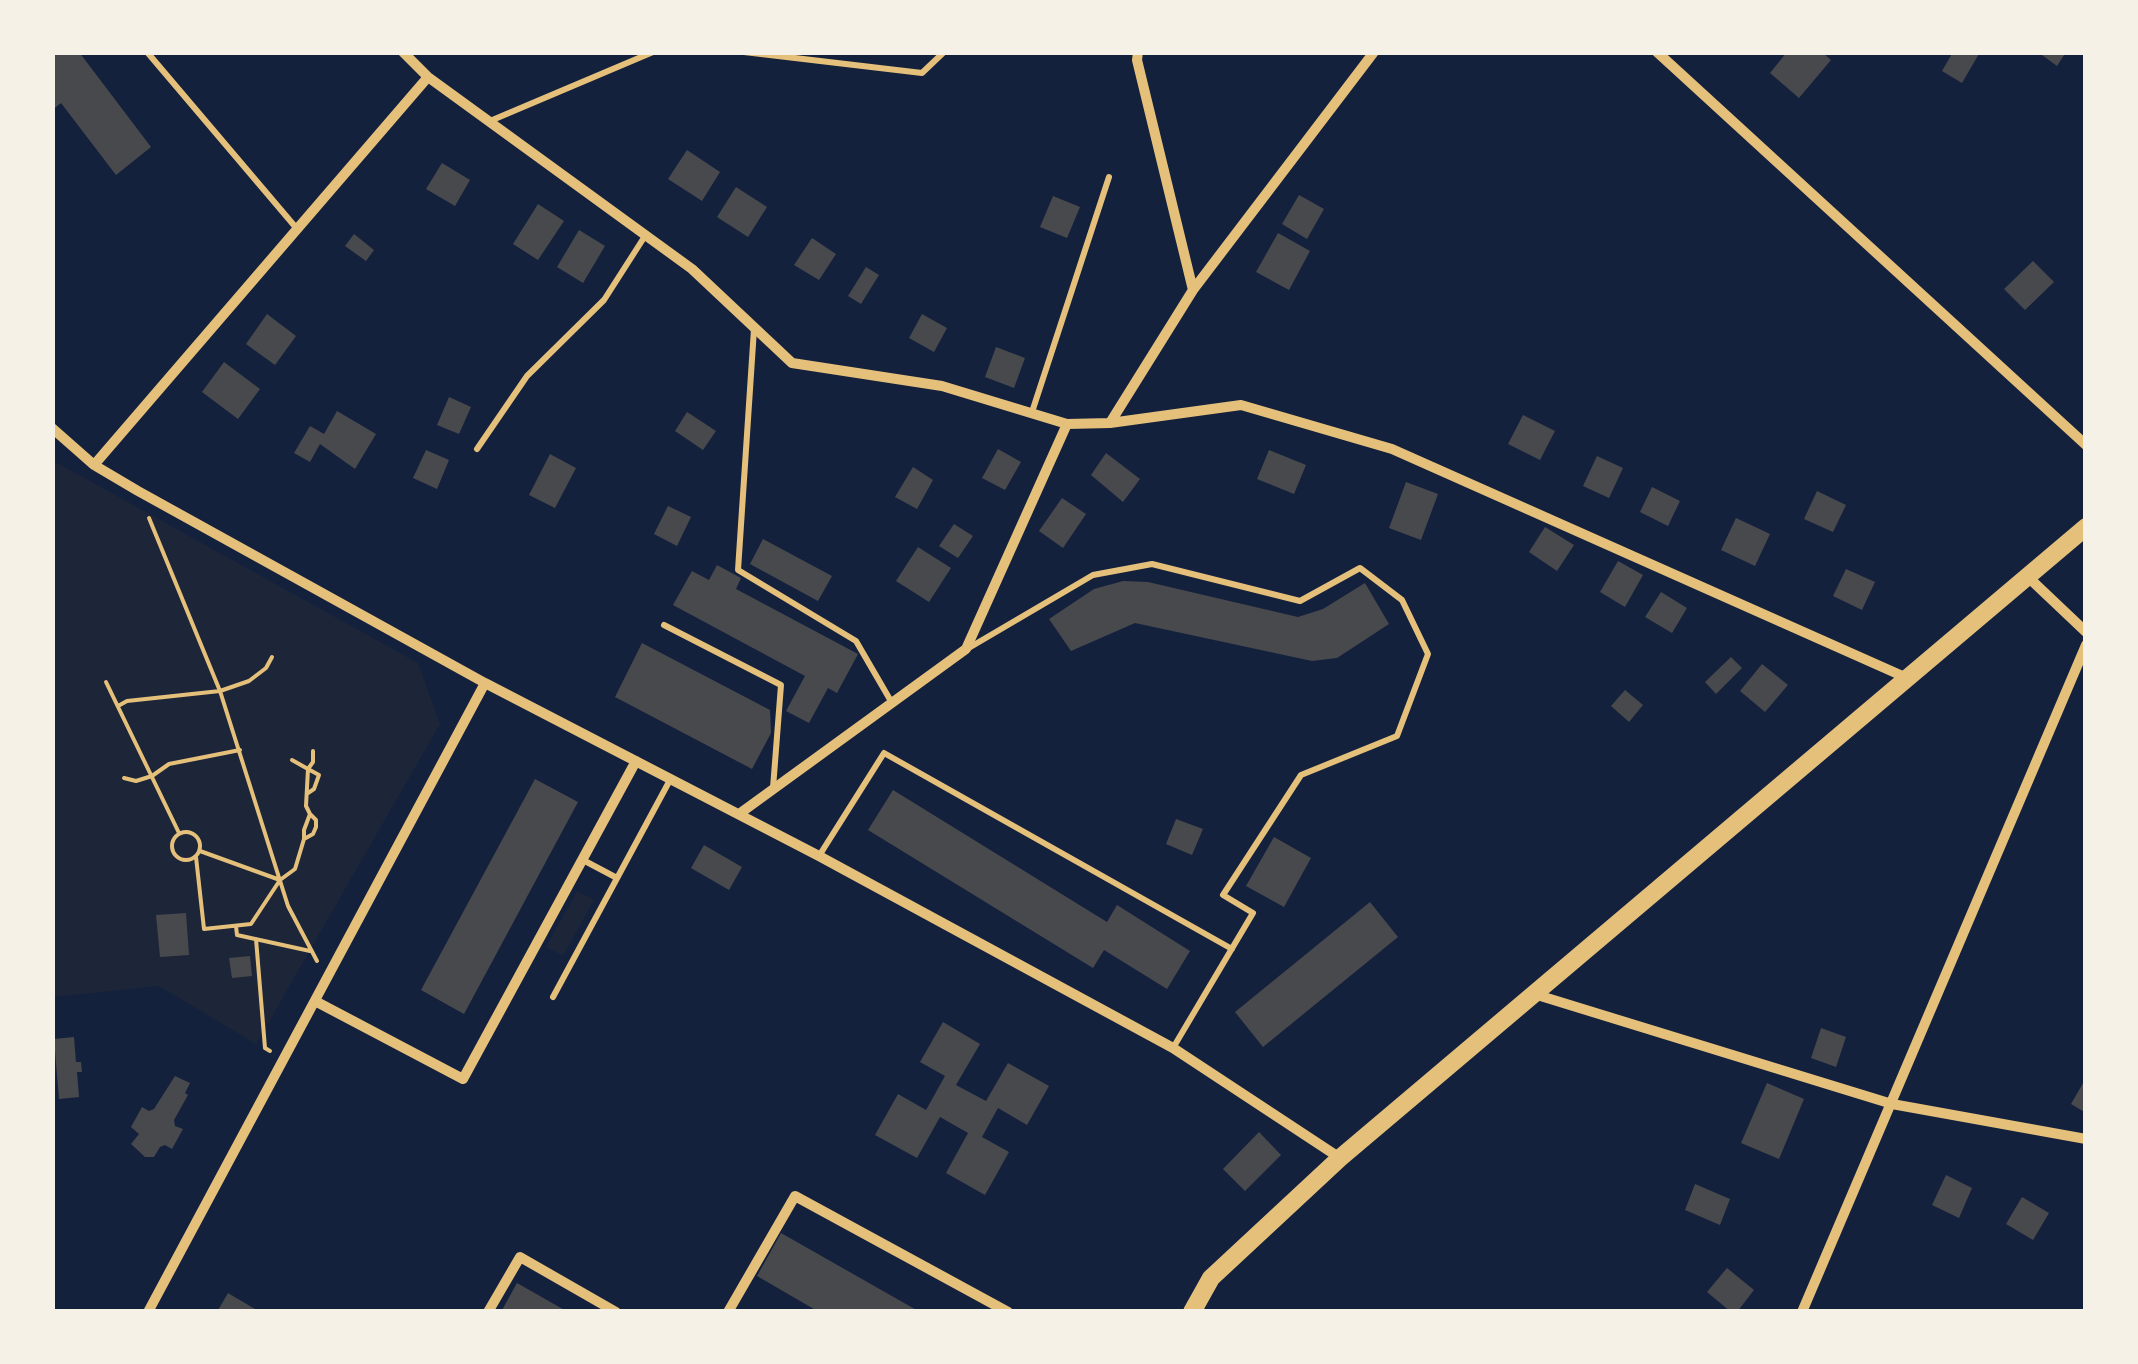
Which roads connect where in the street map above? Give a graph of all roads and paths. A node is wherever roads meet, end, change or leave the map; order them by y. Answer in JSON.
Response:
{"nodes":[{"id":1,"x":147,"y":52,"type":"edge"},
{"id":2,"x":403,"y":52,"type":"edge"},
{"id":3,"x":653,"y":52,"type":"edge"},
{"id":4,"x":744,"y":52,"type":"edge"},
{"id":5,"x":944,"y":52,"type":"edge"},
{"id":6,"x":1138,"y":52,"type":"edge"},
{"id":7,"x":1374,"y":52,"type":"edge"},
{"id":8,"x":1657,"y":52,"type":"edge"},
{"id":9,"x":428,"y":77,"type":"junction"},
{"id":10,"x":490,"y":121,"type":"junction"},
{"id":11,"x":1109,"y":178,"type":"dead end"},
{"id":12,"x":298,"y":230,"type":"junction"},
{"id":13,"x":646,"y":235,"type":"junction"},
{"id":14,"x":1193,"y":290,"type":"junction"},
{"id":15,"x":754,"y":327,"type":"junction"},
{"id":16,"x":1032,"y":414,"type":"junction"},
{"id":17,"x":1110,"y":423,"type":"junction"},
{"id":18,"x":1067,"y":424,"type":"junction"},
{"id":19,"x":52,"y":428,"type":"edge"},
{"id":20,"x":2086,"y":444,"type":"edge"},
{"id":21,"x":477,"y":449,"type":"dead end"},
{"id":22,"x":94,"y":465,"type":"junction"},
{"id":23,"x":138,"y":491,"type":"junction"},
{"id":24,"x":2086,"y":527,"type":"edge"},
{"id":25,"x":2028,"y":577,"type":"junction"},
{"id":26,"x":664,"y":625,"type":"dead end"},
{"id":27,"x":2086,"y":632,"type":"edge"},
{"id":28,"x":2086,"y":645,"type":"edge"},
{"id":29,"x":966,"y":649,"type":"junction"},
{"id":30,"x":272,"y":657,"type":"dead end"},
{"id":31,"x":1907,"y":678,"type":"junction"},
{"id":32,"x":106,"y":682,"type":"dead end"},
{"id":33,"x":485,"y":683,"type":"junction"},
{"id":34,"x":220,"y":691,"type":"junction"},
{"id":35,"x":892,"y":703,"type":"junction"},
{"id":36,"x":118,"y":706,"type":"junction"},
{"id":37,"x":240,"y":750,"type":"junction"},
{"id":38,"x":313,"y":751,"type":"dead end"},
{"id":39,"x":292,"y":760,"type":"dead end"},
{"id":40,"x":636,"y":761,"type":"junction"},
{"id":41,"x":308,"y":769,"type":"junction"},
{"id":42,"x":152,"y":776,"type":"junction"},
{"id":43,"x":124,"y":778,"type":"dead end"},
{"id":44,"x":671,"y":779,"type":"junction"},
{"id":45,"x":773,"y":790,"type":"junction"},
{"id":46,"x":308,"y":794,"type":"junction"},
{"id":47,"x":310,"y":814,"type":"junction"},
{"id":48,"x":739,"y":814,"type":"junction"},
{"id":49,"x":179,"y":832,"type":"junction"},
{"id":50,"x":304,"y":838,"type":"junction"},
{"id":51,"x":198,"y":854,"type":"junction"},
{"id":52,"x":819,"y":856,"type":"junction"},
{"id":53,"x":583,"y":860,"type":"junction"},
{"id":54,"x":617,"y":878,"type":"junction"},
{"id":55,"x":280,"y":880,"type":"junction"},
{"id":56,"x":236,"y":926,"type":"junction"},
{"id":57,"x":256,"y":939,"type":"junction"},
{"id":58,"x":1232,"y":949,"type":"junction"},
{"id":59,"x":310,"y":951,"type":"junction"},
{"id":60,"x":328,"y":978,"type":"junction"},
{"id":61,"x":1534,"y":994,"type":"junction"},
{"id":62,"x":553,"y":997,"type":"dead end"},
{"id":63,"x":315,"y":1001,"type":"junction"},
{"id":64,"x":1173,"y":1048,"type":"junction"},
{"id":65,"x":284,"y":1060,"type":"junction"},
{"id":66,"x":1892,"y":1104,"type":"junction"},
{"id":67,"x":2086,"y":1139,"type":"edge"},
{"id":68,"x":1340,"y":1158,"type":"junction"},
{"id":69,"x":733,"y":1310,"type":"edge"},
{"id":70,"x":148,"y":1312,"type":"edge"},
{"id":71,"x":488,"y":1312,"type":"edge"},
{"id":72,"x":616,"y":1312,"type":"edge"},
{"id":73,"x":1008,"y":1312,"type":"edge"},
{"id":74,"x":1192,"y":1312,"type":"edge"},
{"id":75,"x":1802,"y":1312,"type":"edge"}],
"edges":[{"from":1,"to":12,"type":"lane"},
{"from":2,"to":9,"type":"street"},
{"from":3,"to":10,"type":"lane"},
{"from":4,"to":5,"type":"lane"},
{"from":6,"to":14,"type":"street"},
{"from":7,"to":14,"type":"street"},
{"from":8,"to":20,"type":"street"},
{"from":9,"to":10,"type":"street"},
{"from":9,"to":12,"type":"street"},
{"from":10,"to":13,"type":"street"},
{"from":11,"to":16,"type":"lane"},
{"from":12,"to":22,"type":"street"},
{"from":13,"to":15,"type":"street"},
{"from":13,"to":21,"type":"lane"},
{"from":14,"to":17,"type":"street"},
{"from":15,"to":16,"type":"street"},
{"from":15,"to":35,"type":"lane"},
{"from":16,"to":18,"type":"street"},
{"from":17,"to":18,"type":"street"},
{"from":17,"to":31,"type":"street"},
{"from":18,"to":29,"type":"street"},
{"from":19,"to":22,"type":"street"},
{"from":22,"to":23,"type":"street"},
{"from":23,"to":33,"type":"street"},
{"from":23,"to":34,"type":"path"},
{"from":24,"to":25,"type":"main road"},
{"from":25,"to":27,"type":"street"},
{"from":25,"to":31,"type":"main road"},
{"from":26,"to":45,"type":"lane"},
{"from":28,"to":66,"type":"street"},
{"from":29,"to":35,"type":"street"},
{"from":29,"to":58,"type":"lane"},
{"from":30,"to":34,"type":"path"},
{"from":31,"to":61,"type":"main road"},
{"from":32,"to":36,"type":"path"},
{"from":33,"to":40,"type":"street"},
{"from":33,"to":60,"type":"street"},
{"from":34,"to":36,"type":"path"},
{"from":34,"to":37,"type":"path"},
{"from":35,"to":45,"type":"street"},
{"from":36,"to":42,"type":"path"},
{"from":37,"to":42,"type":"path"},
{"from":37,"to":55,"type":"path"},
{"from":38,"to":41,"type":"path"},
{"from":39,"to":41,"type":"path"},
{"from":40,"to":44,"type":"street"},
{"from":40,"to":53,"type":"street"},
{"from":41,"to":46,"type":"path"},
{"from":41,"to":46,"type":"path"},
{"from":42,"to":43,"type":"path"},
{"from":42,"to":49,"type":"path"},
{"from":44,"to":48,"type":"street"},
{"from":44,"to":54,"type":"lane"},
{"from":45,"to":48,"type":"street"},
{"from":46,"to":47,"type":"path"},
{"from":47,"to":50,"type":"path"},
{"from":47,"to":50,"type":"path"},
{"from":48,"to":52,"type":"street"},
{"from":49,"to":51,"type":"path"},
{"from":49,"to":51,"type":"path"},
{"from":50,"to":55,"type":"path"},
{"from":51,"to":55,"type":"path"},
{"from":51,"to":56,"type":"path"},
{"from":52,"to":58,"type":"lane"},
{"from":52,"to":64,"type":"street"},
{"from":53,"to":54,"type":"lane"},
{"from":53,"to":63,"type":"street"},
{"from":54,"to":62,"type":"lane"},
{"from":55,"to":56,"type":"path"},
{"from":55,"to":59,"type":"path"},
{"from":56,"to":57,"type":"path"},
{"from":57,"to":59,"type":"path"},
{"from":57,"to":65,"type":"path"},
{"from":58,"to":64,"type":"lane"},
{"from":59,"to":60,"type":"path"},
{"from":60,"to":63,"type":"street"},
{"from":61,"to":66,"type":"street"},
{"from":61,"to":68,"type":"main road"},
{"from":63,"to":65,"type":"street"},
{"from":64,"to":68,"type":"street"},
{"from":65,"to":70,"type":"street"},
{"from":66,"to":67,"type":"street"},
{"from":66,"to":75,"type":"street"},
{"from":68,"to":74,"type":"main road"},
{"from":69,"to":73,"type":"street"},
{"from":71,"to":72,"type":"street"}]}
